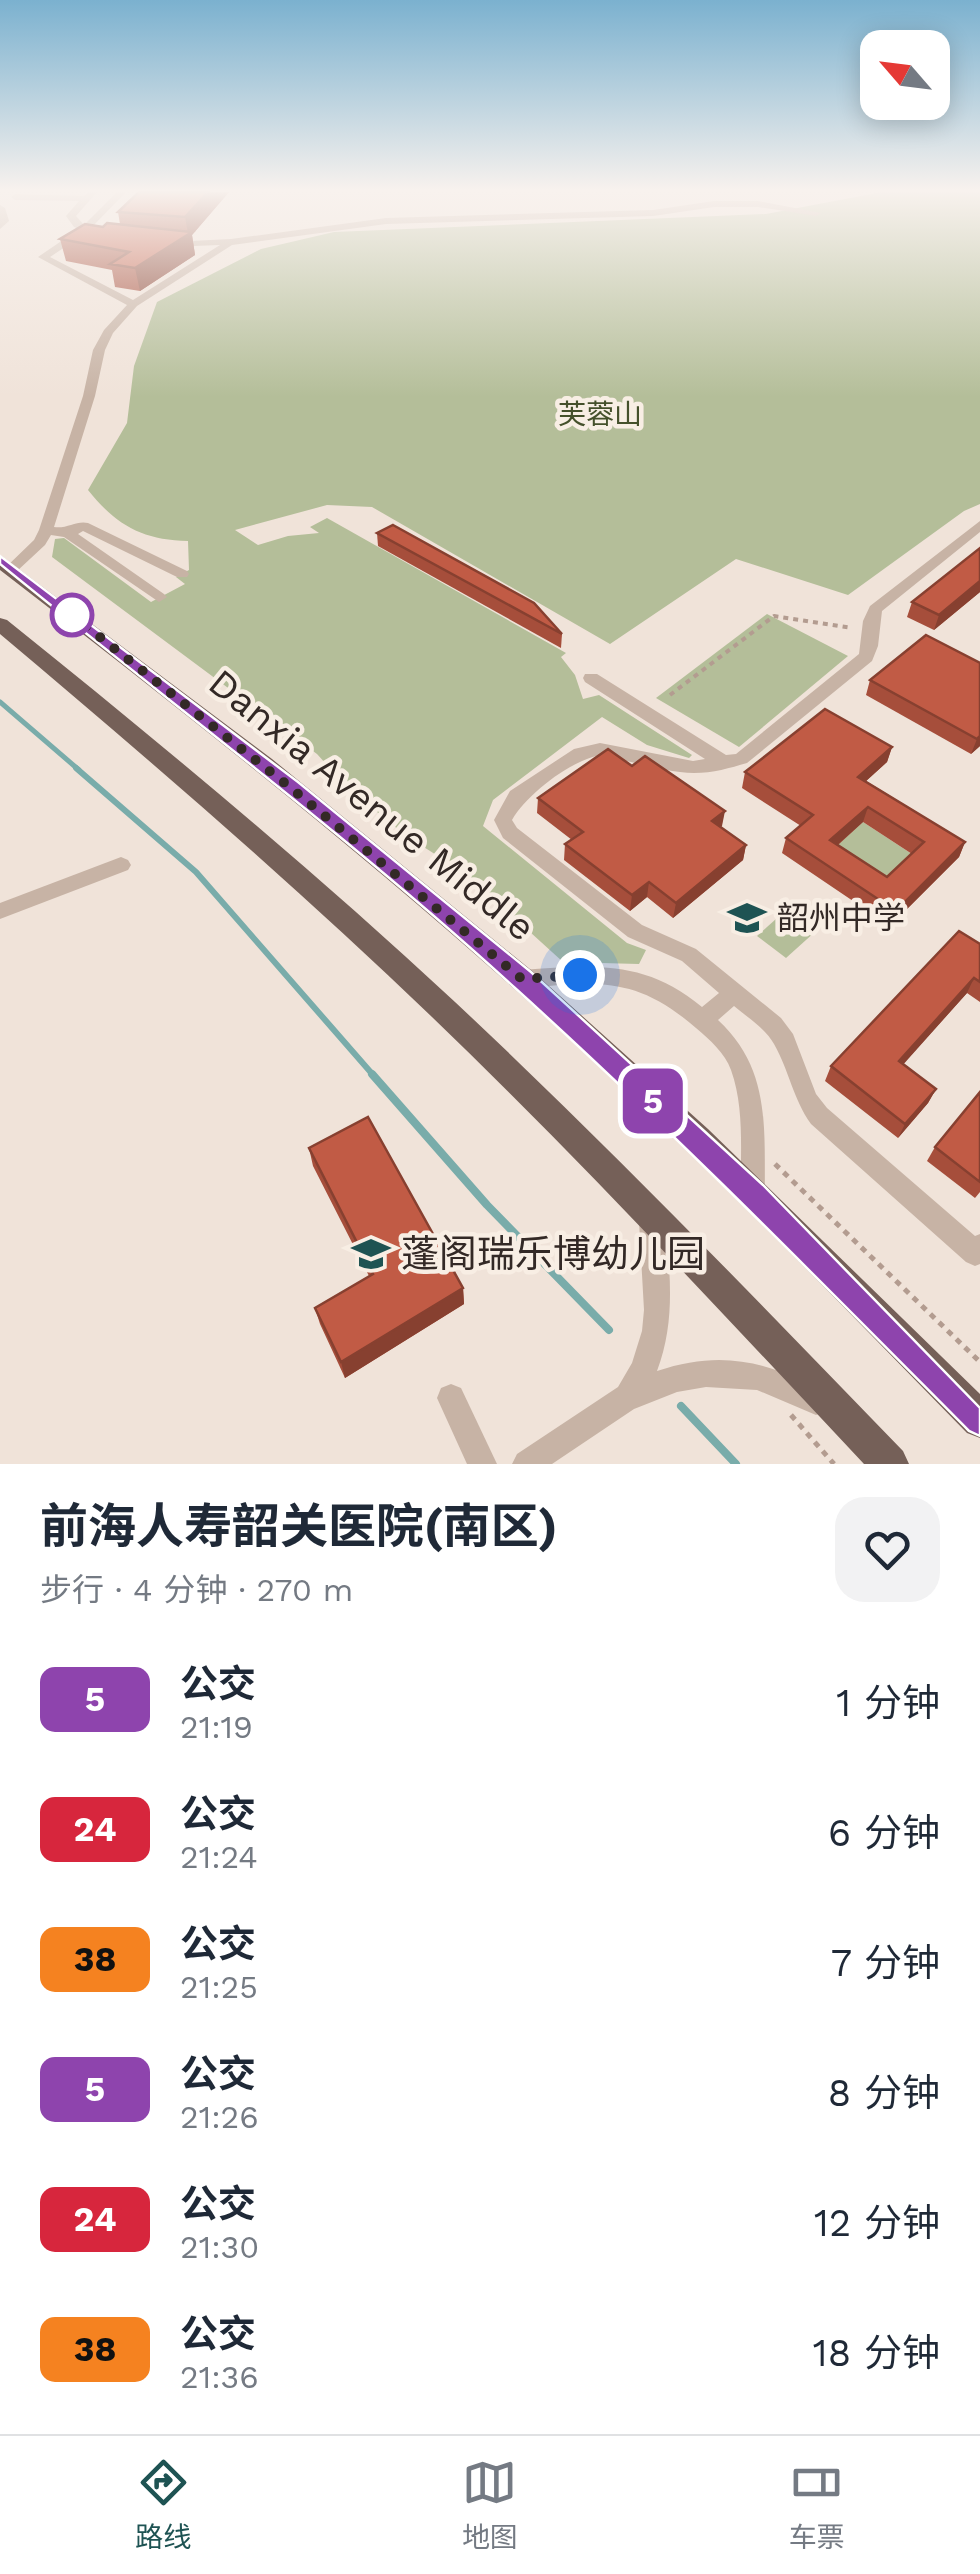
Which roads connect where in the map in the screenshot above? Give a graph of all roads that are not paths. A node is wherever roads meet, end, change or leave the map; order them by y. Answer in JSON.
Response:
{"nodes":[{"id":1,"x":48,"y":260,"type":"edge"},
{"id":2,"x":202,"y":260,"type":"edge"},
{"id":3,"x":134,"y":304,"type":"junction"},
{"id":4,"x":46,"y":530,"type":"junction"},
{"id":5,"x":68,"y":532,"type":"junction"},
{"id":6,"x":977,"y":532,"type":"edge"},
{"id":7,"x":6,"y":565,"type":"edge"},
{"id":8,"x":182,"y":574,"type":"dead end"},
{"id":9,"x":159,"y":597,"type":"dead end"},
{"id":10,"x":0,"y":624,"type":"edge"},
{"id":11,"x":591,"y":678,"type":"dead end"},
{"id":12,"x":727,"y":764,"type":"junction"},
{"id":13,"x":122,"y":865,"type":"dead end"},
{"id":14,"x":0,"y":911,"type":"edge"},
{"id":15,"x":522,"y":979,"type":"junction"},
{"id":16,"x":736,"y":992,"type":"junction"},
{"id":17,"x":702,"y":1020,"type":"junction"},
{"id":18,"x":753,"y":1194,"type":"junction"},
{"id":19,"x":651,"y":1213,"type":"junction"},
{"id":20,"x":980,"y":1247,"type":"edge"},
{"id":21,"x":629,"y":1393,"type":"junction"},
{"id":22,"x":451,"y":1398,"type":"dead end"},
{"id":23,"x":838,"y":1410,"type":"junction"},
{"id":24,"x":980,"y":1420,"type":"edge"},
{"id":25,"x":482,"y":1464,"type":"edge"},
{"id":26,"x":526,"y":1464,"type":"edge"},
{"id":27,"x":890,"y":1464,"type":"edge"}],
"edges":[{"from":1,"to":3,"type":"street"},
{"from":2,"to":3,"type":"street"},
{"from":3,"to":4,"type":"street"},
{"from":4,"to":5,"type":"street"},
{"from":4,"to":7,"type":"street"},
{"from":5,"to":8,"type":"street"},
{"from":5,"to":9,"type":"street"},
{"from":6,"to":12,"type":"street"},
{"from":7,"to":15,"type":"main road","name":"Danxia Avenue Middle"},
{"from":10,"to":19,"type":"main road"},
{"from":11,"to":12,"type":"street"},
{"from":12,"to":16,"type":"street"},
{"from":13,"to":14,"type":"street"},
{"from":15,"to":17,"type":"street"},
{"from":15,"to":18,"type":"main road","name":"Danxia Avenue Middle"},
{"from":16,"to":17,"type":"street"},
{"from":16,"to":20,"type":"street"},
{"from":17,"to":18,"type":"street"},
{"from":18,"to":24,"type":"main road","name":"Danxia Avenue Middle"},
{"from":19,"to":21,"type":"street"},
{"from":19,"to":23,"type":"main road"},
{"from":21,"to":23,"type":"street"},
{"from":21,"to":26,"type":"street"},
{"from":22,"to":25,"type":"street"},
{"from":23,"to":27,"type":"main road"}]}
